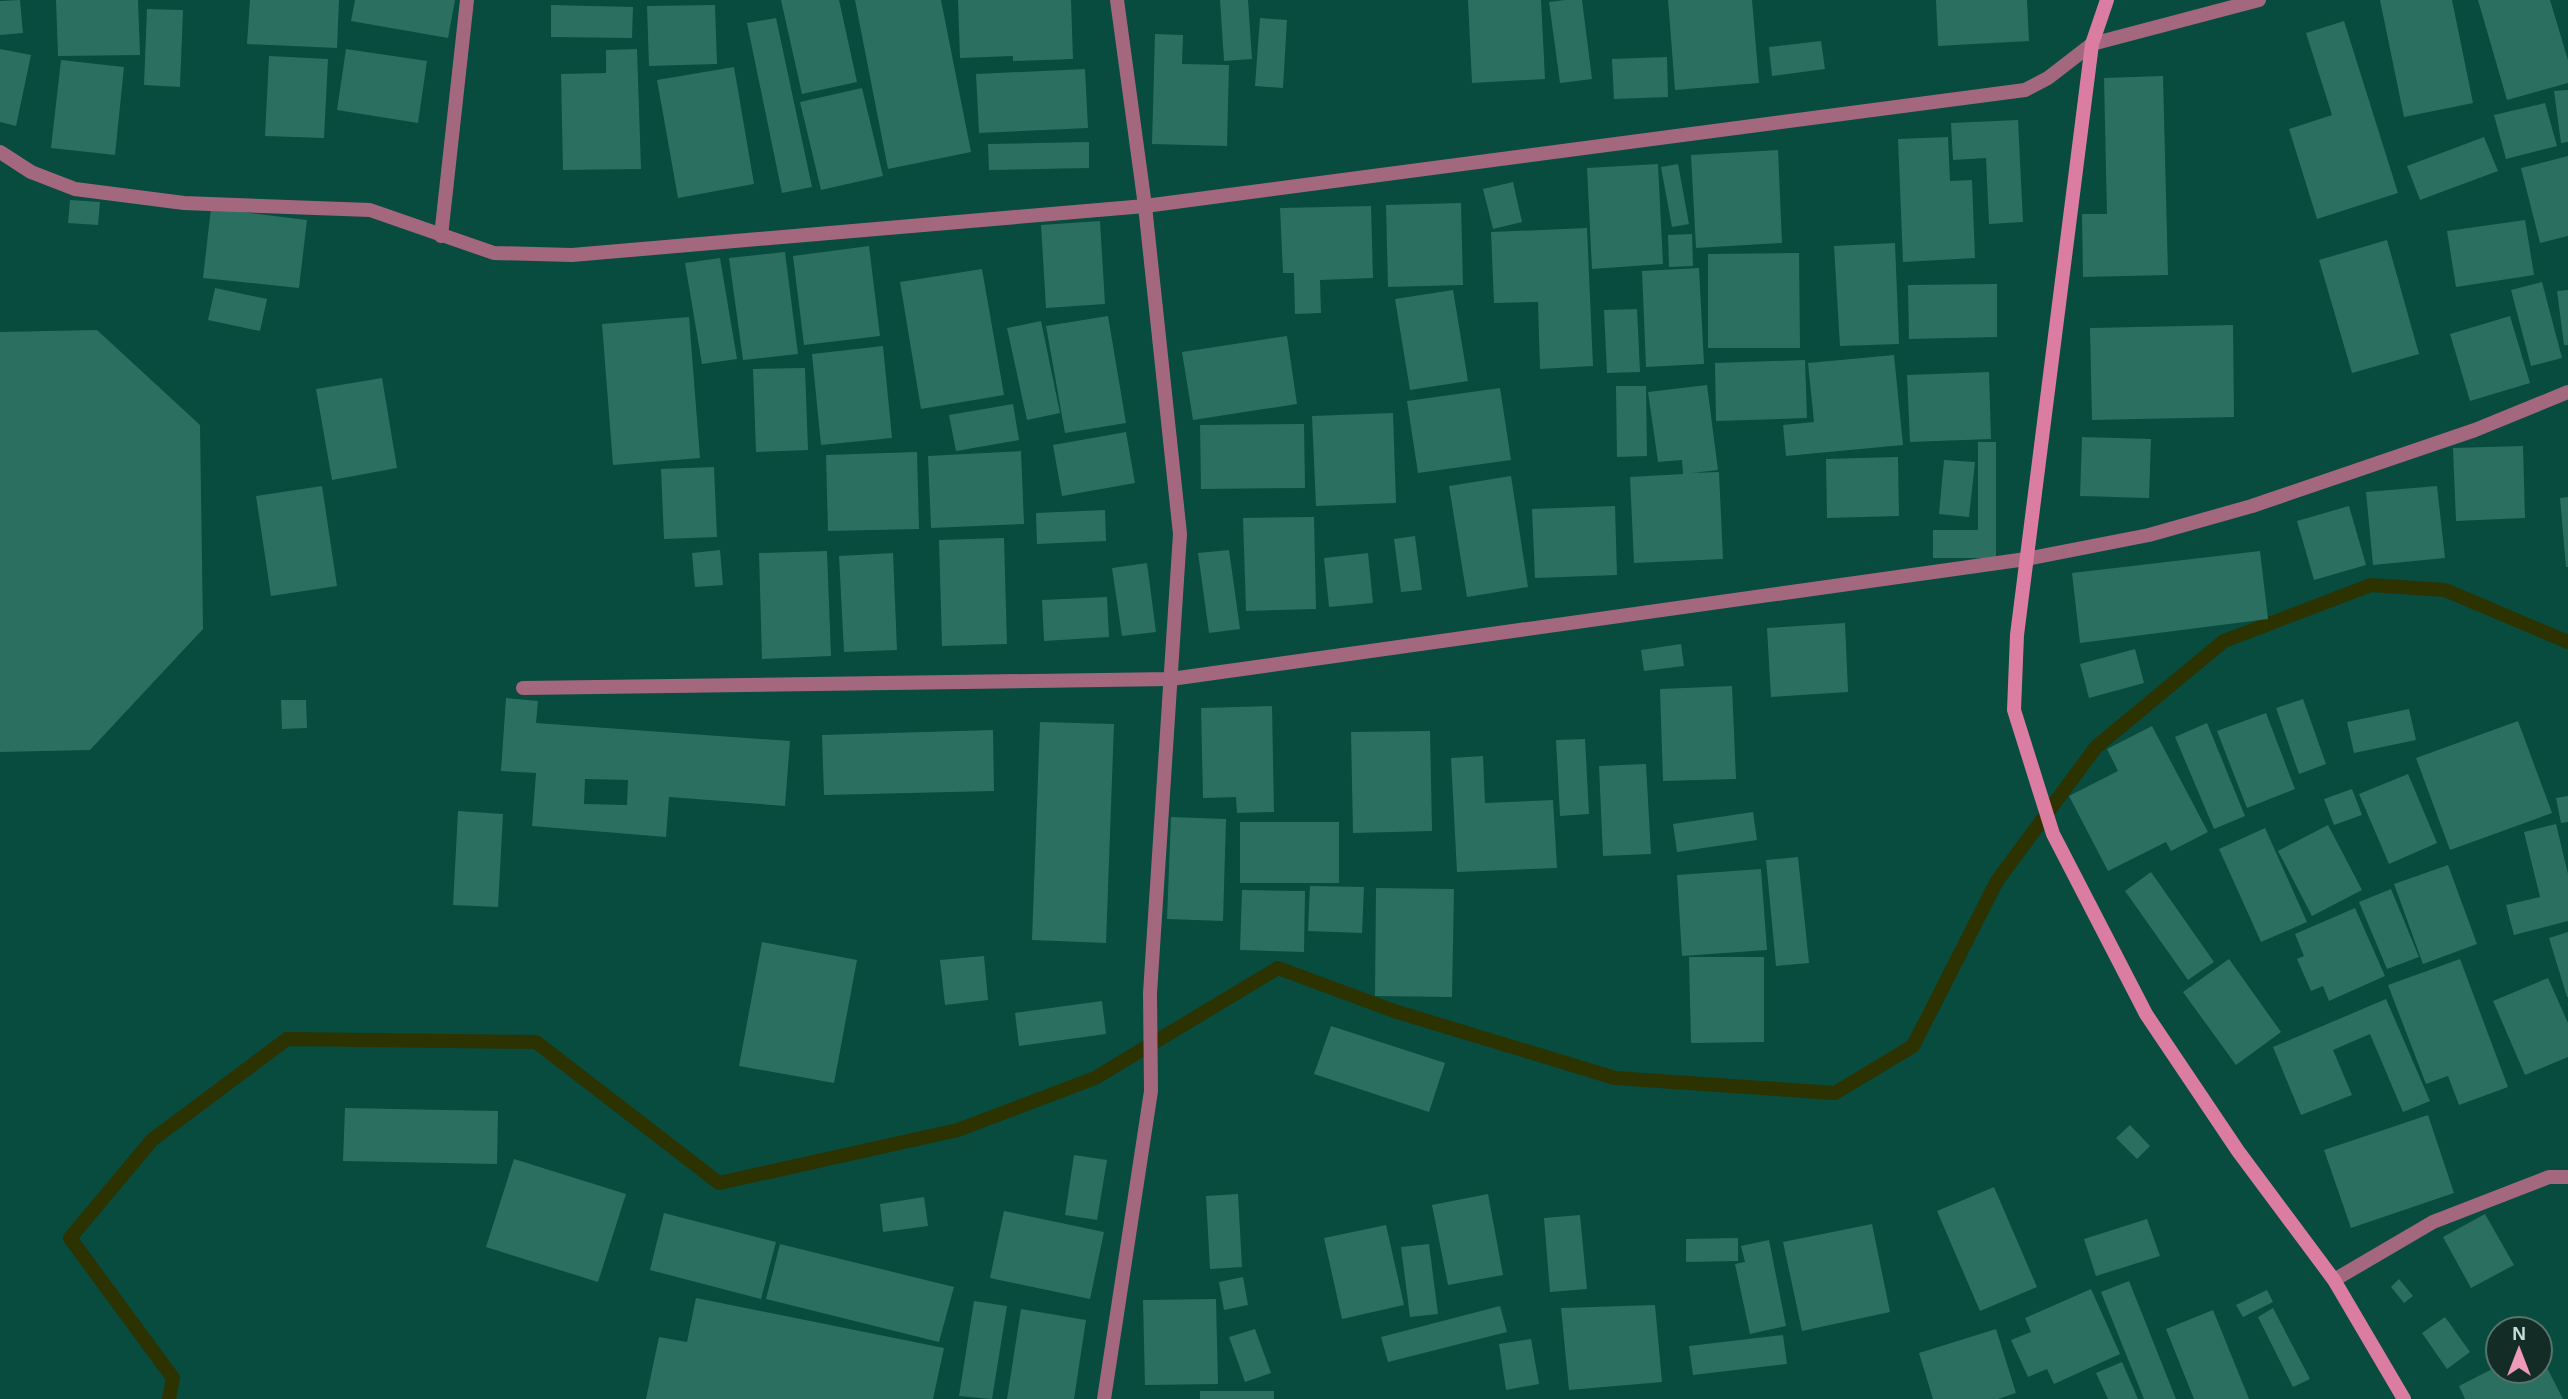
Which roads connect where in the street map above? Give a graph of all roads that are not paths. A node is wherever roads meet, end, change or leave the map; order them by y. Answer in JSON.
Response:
{"nodes":[{"id":1,"x":467,"y":0,"type":"edge"},
{"id":2,"x":1117,"y":0,"type":"edge"},
{"id":3,"x":2107,"y":0,"type":"edge"},
{"id":4,"x":2259,"y":0,"type":"edge"},
{"id":5,"x":2092,"y":44,"type":"junction"},
{"id":6,"x":0,"y":152,"type":"edge"},
{"id":7,"x":1144,"y":206,"type":"junction"},
{"id":8,"x":441,"y":236,"type":"junction"},
{"id":9,"x":2568,"y":392,"type":"edge"},
{"id":10,"x":2026,"y":559,"type":"junction"},
{"id":11,"x":1171,"y":679,"type":"junction"},
{"id":12,"x":523,"y":688,"type":"dead end"},
{"id":13,"x":2568,"y":1177,"type":"edge"},
{"id":14,"x":2334,"y":1280,"type":"junction"},
{"id":15,"x":1104,"y":1399,"type":"edge"},
{"id":16,"x":2404,"y":1399,"type":"edge"}],
"edges":[{"from":1,"to":8,"type":"street"},
{"from":2,"to":7,"type":"street"},
{"from":3,"to":5,"type":"street"},
{"from":4,"to":5,"type":"street"},
{"from":5,"to":7,"type":"street"},
{"from":5,"to":10,"type":"street"},
{"from":6,"to":8,"type":"street"},
{"from":7,"to":8,"type":"street"},
{"from":7,"to":11,"type":"street"},
{"from":9,"to":10,"type":"street"},
{"from":10,"to":11,"type":"street"},
{"from":10,"to":14,"type":"street"},
{"from":11,"to":12,"type":"street"},
{"from":11,"to":15,"type":"street"},
{"from":13,"to":14,"type":"street"},
{"from":14,"to":16,"type":"street"}]}
